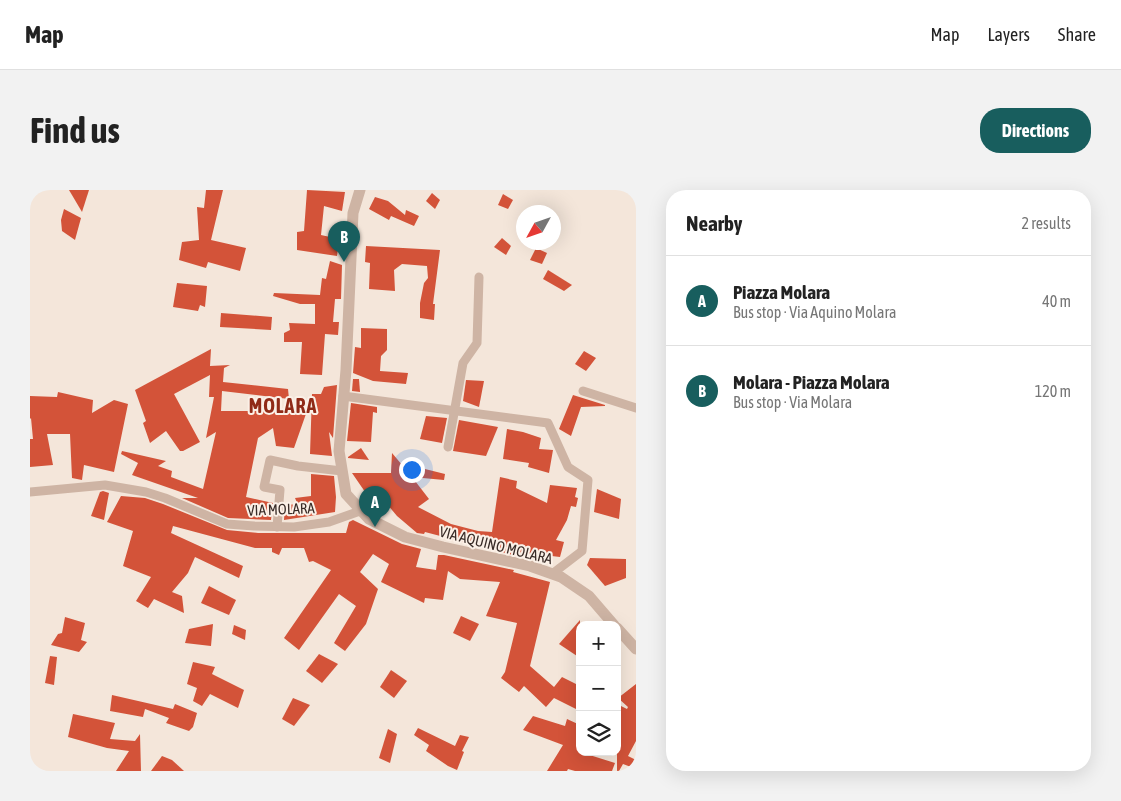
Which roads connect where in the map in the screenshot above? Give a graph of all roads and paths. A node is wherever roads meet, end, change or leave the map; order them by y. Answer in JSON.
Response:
{"nodes":[{"id":1,"x":360,"y":190,"type":"edge"},
{"id":2,"x":479,"y":277,"type":"dead end"},
{"id":3,"x":583,"y":391,"type":"dead end"},
{"id":4,"x":343,"y":396,"type":"junction"},
{"id":5,"x":636,"y":408,"type":"edge"},
{"id":6,"x":454,"y":411,"type":"junction"},
{"id":7,"x":448,"y":447,"type":"dead end"},
{"id":8,"x":342,"y":470,"type":"junction"},
{"id":9,"x":30,"y":492,"type":"edge"},
{"id":10,"x":360,"y":511,"type":"junction"},
{"id":11,"x":277,"y":527,"type":"junction"},
{"id":12,"x":552,"y":574,"type":"junction"},
{"id":13,"x":611,"y":621,"type":"edge"},
{"id":14,"x":621,"y":632,"type":"edge"},
{"id":15,"x":636,"y":649,"type":"edge"}],
"edges":[{"from":1,"to":4,"type":"street"},
{"from":2,"to":6,"type":"street"},
{"from":3,"to":5,"type":"street"},
{"from":4,"to":6,"type":"street"},
{"from":4,"to":8,"type":"street"},
{"from":6,"to":7,"type":"street"},
{"from":6,"to":12,"type":"street"},
{"from":8,"to":10,"type":"street"},
{"from":8,"to":11,"type":"street"},
{"from":9,"to":11,"type":"street","name":"VIA MOLARA"},
{"from":10,"to":11,"type":"street","name":"VIA MOLARA"},
{"from":10,"to":12,"type":"street","name":"VIA AQUINO MOLARA"},
{"from":12,"to":13,"type":"street","name":"VIA AQUINO MOLARA"},
{"from":14,"to":15,"type":"street"}]}
